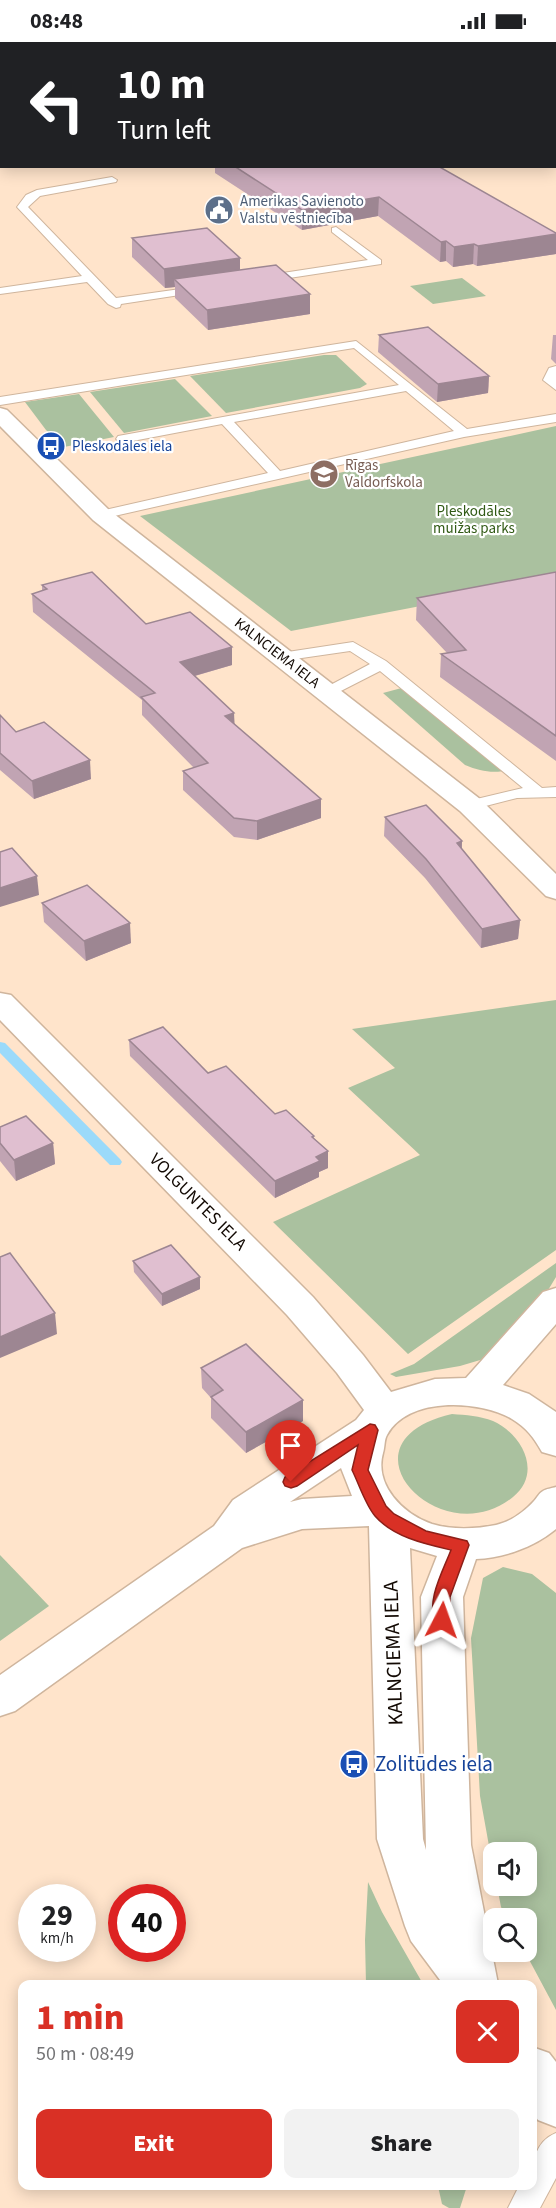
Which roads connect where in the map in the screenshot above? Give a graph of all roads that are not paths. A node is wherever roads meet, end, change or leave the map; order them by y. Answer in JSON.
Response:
{"nodes":[{"id":1,"x":112,"y":180,"type":"dead end"},
{"id":2,"x":336,"y":230,"type":"edge"},
{"id":3,"x":89,"y":278,"type":"junction"},
{"id":4,"x":250,"y":281,"type":"edge"},
{"id":5,"x":216,"y":286,"type":"edge"},
{"id":6,"x":0,"y":291,"type":"edge"},
{"id":7,"x":556,"y":370,"type":"edge"},
{"id":8,"x":556,"y":386,"type":"edge"},
{"id":9,"x":408,"y":387,"type":"junction"},
{"id":10,"x":1,"y":415,"type":"edge"},
{"id":11,"x":556,"y":418,"type":"edge"},
{"id":12,"x":225,"y":420,"type":"junction"},
{"id":13,"x":464,"y":433,"type":"junction"},
{"id":14,"x":122,"y":439,"type":"dead end"},
{"id":15,"x":277,"y":475,"type":"junction"},
{"id":16,"x":101,"y":515,"type":"junction"},
{"id":17,"x":281,"y":657,"type":"junction"},
{"id":18,"x":381,"y":664,"type":"junction"},
{"id":19,"x":326,"y":693,"type":"junction"},
{"id":20,"x":548,"y":792,"type":"edge"},
{"id":21,"x":470,"y":805,"type":"junction"},
{"id":22,"x":556,"y":890,"type":"edge"},
{"id":23,"x":0,"y":1002,"type":"edge"},
{"id":24,"x":556,"y":1301,"type":"edge"},
{"id":25,"x":476,"y":1391,"type":"junction"},
{"id":26,"x":378,"y":1421,"type":"junction"},
{"id":27,"x":556,"y":1442,"type":"edge"},
{"id":28,"x":556,"y":1502,"type":"edge"},
{"id":29,"x":384,"y":1514,"type":"junction"},
{"id":30,"x":228,"y":1536,"type":"junction"},
{"id":31,"x":461,"y":1545,"type":"junction"},
{"id":32,"x":0,"y":1698,"type":"edge"},
{"id":33,"x":470,"y":1980,"type":"edge"},
{"id":34,"x":472,"y":1980,"type":"edge"},
{"id":35,"x":537,"y":2077,"type":"edge"},
{"id":36,"x":556,"y":2103,"type":"edge"},
{"id":37,"x":556,"y":2148,"type":"edge"},
{"id":38,"x":537,"y":2183,"type":"edge"},
{"id":39,"x":533,"y":2190,"type":"edge"},
{"id":40,"x":523,"y":2208,"type":"edge"}],
"edges":[{"from":1,"to":3,"type":"lane"},
{"from":2,"to":4,"type":"lane"},
{"from":3,"to":5,"type":"lane"},
{"from":3,"to":6,"type":"lane"},
{"from":7,"to":8,"type":"lane"},
{"from":9,"to":10,"type":"lane"},
{"from":9,"to":12,"type":"lane"},
{"from":9,"to":13,"type":"lane"},
{"from":10,"to":16,"type":"street","name":"KALNCIEMA IELA"},
{"from":11,"to":13,"type":"lane"},
{"from":12,"to":14,"type":"lane"},
{"from":12,"to":15,"type":"lane"},
{"from":13,"to":15,"type":"lane"},
{"from":15,"to":16,"type":"lane"},
{"from":16,"to":17,"type":"street","name":"KALNCIEMA IELA"},
{"from":17,"to":18,"type":"lane"},
{"from":17,"to":19,"type":"street","name":"KALNCIEMA IELA"},
{"from":18,"to":19,"type":"lane"},
{"from":18,"to":20,"type":"lane"},
{"from":19,"to":21,"type":"street","name":"KALNCIEMA IELA"},
{"from":20,"to":21,"type":"lane"},
{"from":21,"to":22,"type":"street","name":"KALNCIEMA IELA"},
{"from":23,"to":26,"type":"street","name":"VOLGUNTES IELA"},
{"from":24,"to":25,"type":"street"},
{"from":25,"to":26,"type":"street"},
{"from":25,"to":27,"type":"street"},
{"from":26,"to":29,"type":"street"},
{"from":26,"to":30,"type":"street"},
{"from":28,"to":31,"type":"street"},
{"from":29,"to":30,"type":"street"},
{"from":29,"to":31,"type":"street"},
{"from":29,"to":33,"type":"street","name":"KALNCIEMA IELA"},
{"from":30,"to":32,"type":"street"},
{"from":31,"to":34,"type":"street","name":"KALNCIEMA IELA"},
{"from":35,"to":36,"type":"street"},
{"from":37,"to":38,"type":"lane"},
{"from":39,"to":40,"type":"lane"}]}
